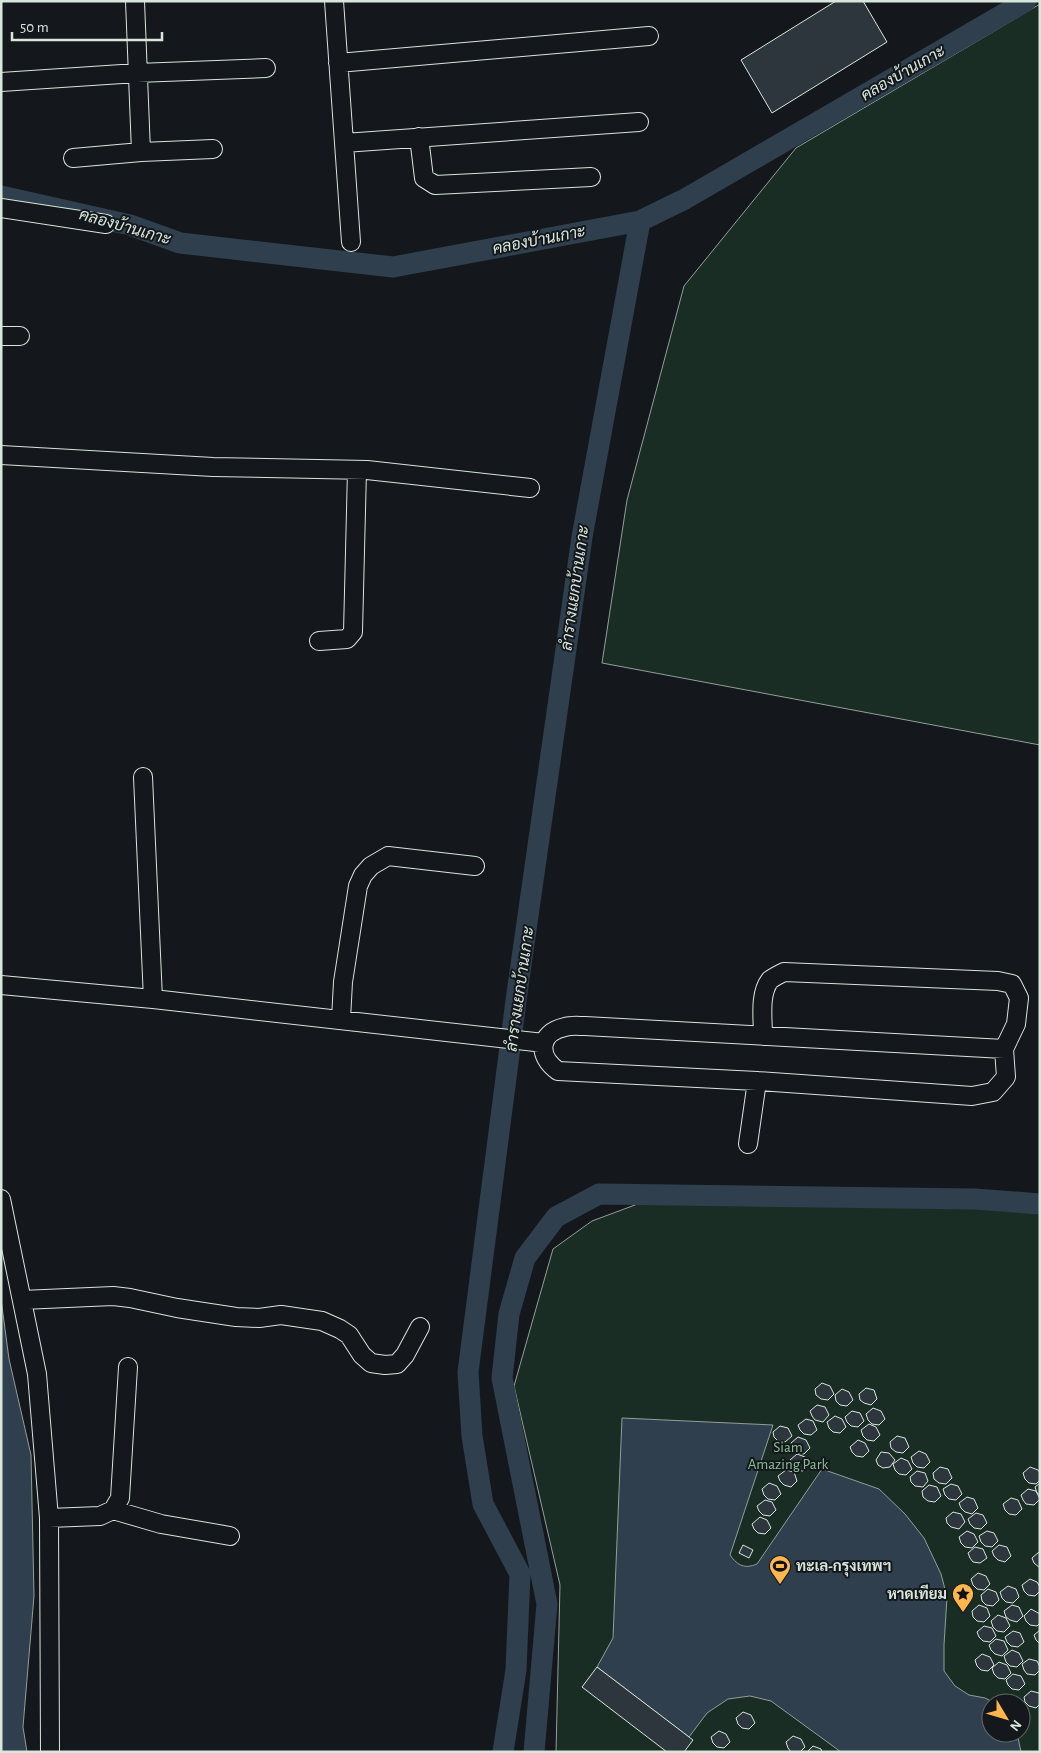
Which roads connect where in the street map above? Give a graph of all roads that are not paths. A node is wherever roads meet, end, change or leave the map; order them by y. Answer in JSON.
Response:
{"nodes":[{"id":1,"x":135,"y":1,"type":"edge"},
{"id":2,"x":334,"y":1,"type":"edge"},
{"id":3,"x":649,"y":36,"type":"dead end"},
{"id":4,"x":338,"y":63,"type":"junction"},
{"id":5,"x":266,"y":68,"type":"dead end"},
{"id":6,"x":137,"y":73,"type":"junction"},
{"id":7,"x":1,"y":82,"type":"edge"},
{"id":8,"x":639,"y":122,"type":"dead end"},
{"id":9,"x":419,"y":137,"type":"junction"},
{"id":10,"x":344,"y":143,"type":"junction"},
{"id":11,"x":213,"y":149,"type":"dead end"},
{"id":12,"x":141,"y":152,"type":"junction"},
{"id":13,"x":73,"y":158,"type":"dead end"},
{"id":14,"x":591,"y":177,"type":"dead end"},
{"id":15,"x":1,"y":208,"type":"edge"},
{"id":16,"x":106,"y":224,"type":"dead end"},
{"id":17,"x":351,"y":242,"type":"dead end"},
{"id":18,"x":1,"y":336,"type":"edge"},
{"id":19,"x":20,"y":336,"type":"dead end"},
{"id":20,"x":1,"y":455,"type":"edge"},
{"id":21,"x":357,"y":470,"type":"junction"},
{"id":22,"x":530,"y":488,"type":"dead end"},
{"id":23,"x":319,"y":641,"type":"dead end"},
{"id":24,"x":144,"y":777,"type":"dead end"},
{"id":25,"x":475,"y":866,"type":"dead end"},
{"id":26,"x":1,"y":985,"type":"edge"},
{"id":27,"x":153,"y":999,"type":"junction"},
{"id":28,"x":341,"y":1019,"type":"junction"},
{"id":29,"x":763,"y":1036,"type":"junction"},
{"id":30,"x":544,"y":1043,"type":"junction"},
{"id":31,"x":1004,"y":1049,"type":"junction"},
{"id":32,"x":757,"y":1081,"type":"junction"},
{"id":33,"x":748,"y":1144,"type":"dead end"},
{"id":34,"x":1,"y":1199,"type":"edge"},
{"id":35,"x":22,"y":1300,"type":"junction"},
{"id":36,"x":420,"y":1328,"type":"dead end"},
{"id":37,"x":128,"y":1366,"type":"dead end"},
{"id":38,"x":113,"y":1510,"type":"junction"},
{"id":39,"x":49,"y":1518,"type":"junction"},
{"id":40,"x":230,"y":1536,"type":"dead end"},
{"id":41,"x":50,"y":1752,"type":"edge"}],
"edges":[{"from":1,"to":6,"type":"street"},
{"from":2,"to":4,"type":"street"},
{"from":3,"to":4,"type":"street"},
{"from":4,"to":10,"type":"street"},
{"from":5,"to":6,"type":"street"},
{"from":6,"to":7,"type":"street"},
{"from":6,"to":12,"type":"street"},
{"from":8,"to":9,"type":"street"},
{"from":9,"to":10,"type":"street"},
{"from":9,"to":14,"type":"street"},
{"from":10,"to":17,"type":"street"},
{"from":11,"to":12,"type":"street"},
{"from":12,"to":13,"type":"street"},
{"from":15,"to":16,"type":"street"},
{"from":18,"to":19,"type":"street"},
{"from":20,"to":21,"type":"street"},
{"from":21,"to":22,"type":"street"},
{"from":21,"to":23,"type":"street"},
{"from":24,"to":27,"type":"street"},
{"from":25,"to":28,"type":"street"},
{"from":26,"to":27,"type":"street"},
{"from":27,"to":28,"type":"street"},
{"from":28,"to":30,"type":"street"},
{"from":29,"to":30,"type":"street"},
{"from":29,"to":31,"type":"street"},
{"from":29,"to":31,"type":"street"},
{"from":30,"to":32,"type":"street"},
{"from":31,"to":32,"type":"street"},
{"from":32,"to":33,"type":"street"},
{"from":34,"to":35,"type":"street"},
{"from":35,"to":36,"type":"street"},
{"from":35,"to":39,"type":"street"},
{"from":37,"to":38,"type":"street"},
{"from":38,"to":39,"type":"street"},
{"from":38,"to":40,"type":"street"},
{"from":39,"to":41,"type":"street"}]}
